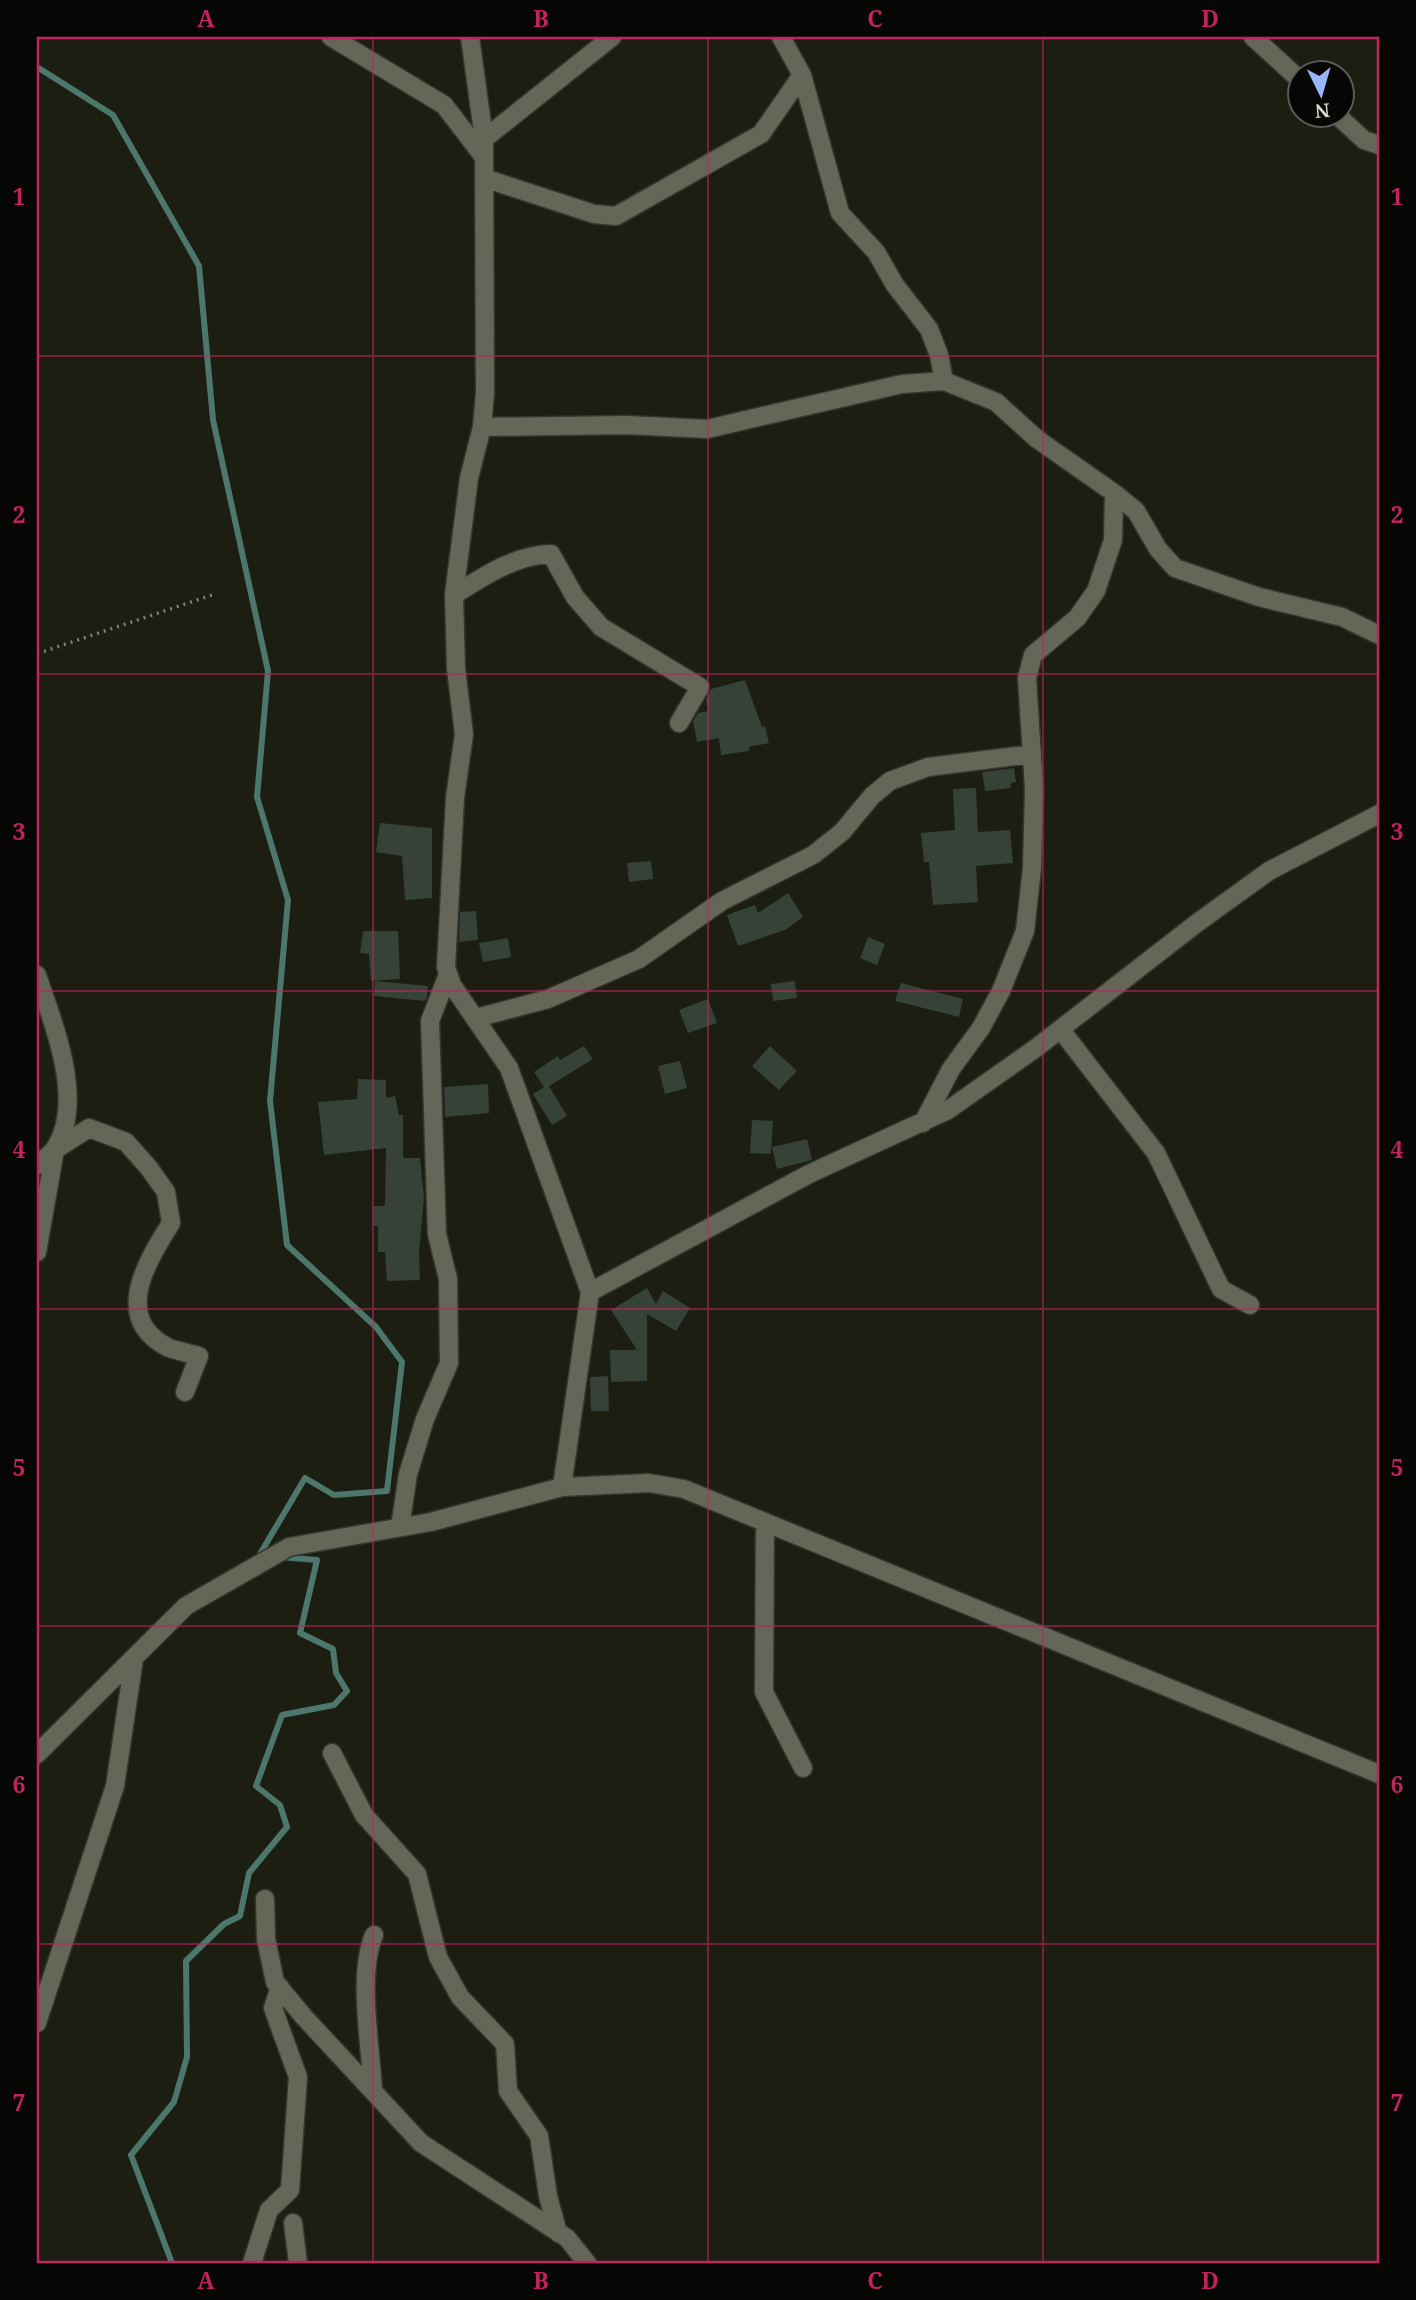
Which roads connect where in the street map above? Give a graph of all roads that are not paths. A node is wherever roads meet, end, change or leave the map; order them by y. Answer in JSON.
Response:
{"nodes":[{"id":1,"x":331,"y":37,"type":"edge"},
{"id":2,"x":470,"y":37,"type":"edge"},
{"id":3,"x":612,"y":37,"type":"edge"},
{"id":4,"x":780,"y":37,"type":"edge"},
{"id":5,"x":1253,"y":37,"type":"edge"},
{"id":6,"x":1286,"y":67,"type":"edge"},
{"id":7,"x":802,"y":75,"type":"junction"},
{"id":8,"x":1354,"y":130,"type":"edge"},
{"id":9,"x":1379,"y":145,"type":"edge"},
{"id":10,"x":484,"y":148,"type":"junction"},
{"id":11,"x":484,"y":178,"type":"junction"},
{"id":12,"x":944,"y":381,"type":"junction"},
{"id":13,"x":482,"y":427,"type":"junction"},
{"id":14,"x":1114,"y":493,"type":"junction"},
{"id":15,"x":454,"y":595,"type":"junction"},
{"id":16,"x":1379,"y":635,"type":"edge"},
{"id":17,"x":680,"y":723,"type":"dead end"},
{"id":18,"x":1032,"y":754,"type":"junction"},
{"id":19,"x":1379,"y":814,"type":"edge"},
{"id":20,"x":37,"y":975,"type":"edge"},
{"id":21,"x":447,"y":977,"type":"junction"},
{"id":22,"x":476,"y":1018,"type":"junction"},
{"id":23,"x":1061,"y":1030,"type":"junction"},
{"id":24,"x":923,"y":1124,"type":"junction"},
{"id":25,"x":55,"y":1150,"type":"junction"},
{"id":26,"x":37,"y":1165,"type":"edge"},
{"id":27,"x":37,"y":1252,"type":"edge"},
{"id":28,"x":590,"y":1292,"type":"junction"},
{"id":29,"x":1250,"y":1305,"type":"dead end"},
{"id":30,"x":185,"y":1392,"type":"dead end"},
{"id":31,"x":562,"y":1487,"type":"junction"},
{"id":32,"x":765,"y":1522,"type":"junction"},
{"id":33,"x":400,"y":1527,"type":"junction"},
{"id":34,"x":134,"y":1659,"type":"junction"},
{"id":35,"x":332,"y":1753,"type":"dead end"},
{"id":36,"x":37,"y":1754,"type":"edge"},
{"id":37,"x":803,"y":1768,"type":"dead end"},
{"id":38,"x":1379,"y":1774,"type":"edge"},
{"id":39,"x":265,"y":1899,"type":"dead end"},
{"id":40,"x":374,"y":1936,"type":"dead end"},
{"id":41,"x":280,"y":1987,"type":"junction"},
{"id":42,"x":37,"y":2023,"type":"edge"},
{"id":43,"x":373,"y":2091,"type":"junction"},
{"id":44,"x":293,"y":2223,"type":"dead end"},
{"id":45,"x":558,"y":2233,"type":"junction"},
{"id":46,"x":252,"y":2263,"type":"edge"},
{"id":47,"x":298,"y":2263,"type":"edge"},
{"id":48,"x":587,"y":2263,"type":"edge"}],
"edges":[{"from":1,"to":10,"type":"street"},
{"from":2,"to":10,"type":"street"},
{"from":3,"to":10,"type":"street"},
{"from":4,"to":7,"type":"street"},
{"from":5,"to":6,"type":"street"},
{"from":7,"to":11,"type":"street"},
{"from":7,"to":12,"type":"street"},
{"from":8,"to":9,"type":"street"},
{"from":10,"to":11,"type":"street"},
{"from":11,"to":13,"type":"street"},
{"from":12,"to":13,"type":"street"},
{"from":12,"to":14,"type":"street"},
{"from":13,"to":15,"type":"street"},
{"from":14,"to":16,"type":"street"},
{"from":14,"to":18,"type":"street"},
{"from":15,"to":17,"type":"street"},
{"from":15,"to":21,"type":"street"},
{"from":18,"to":22,"type":"street"},
{"from":18,"to":24,"type":"street"},
{"from":19,"to":23,"type":"street"},
{"from":20,"to":25,"type":"street"},
{"from":21,"to":22,"type":"street"},
{"from":21,"to":33,"type":"street"},
{"from":22,"to":28,"type":"street"},
{"from":23,"to":24,"type":"street"},
{"from":23,"to":29,"type":"street"},
{"from":24,"to":28,"type":"street"},
{"from":25,"to":26,"type":"street"},
{"from":25,"to":27,"type":"street"},
{"from":25,"to":30,"type":"street"},
{"from":28,"to":31,"type":"street"},
{"from":31,"to":32,"type":"street"},
{"from":31,"to":33,"type":"street"},
{"from":32,"to":37,"type":"street"},
{"from":32,"to":38,"type":"street"},
{"from":33,"to":34,"type":"street"},
{"from":34,"to":36,"type":"street"},
{"from":34,"to":42,"type":"street"},
{"from":35,"to":45,"type":"street"},
{"from":39,"to":41,"type":"street"},
{"from":40,"to":43,"type":"street"},
{"from":41,"to":43,"type":"street"},
{"from":41,"to":46,"type":"street"},
{"from":43,"to":45,"type":"street"},
{"from":44,"to":47,"type":"street"},
{"from":45,"to":48,"type":"street"}]}
